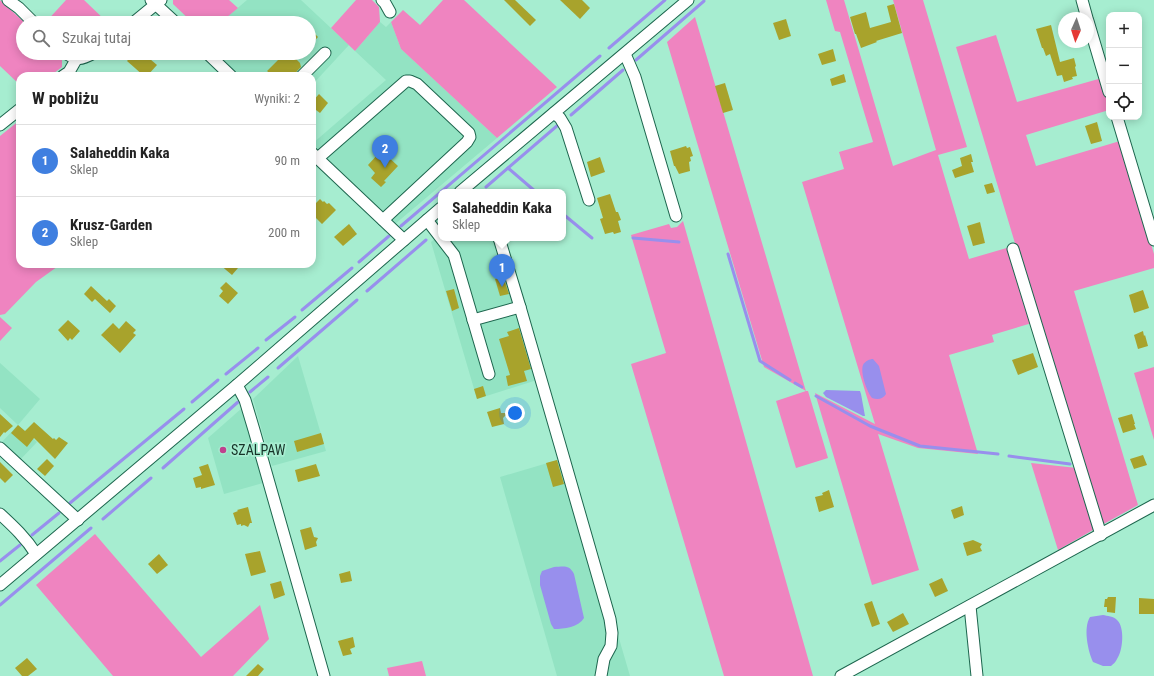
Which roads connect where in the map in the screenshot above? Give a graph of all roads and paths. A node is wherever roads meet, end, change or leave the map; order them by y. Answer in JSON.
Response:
{"nodes":[{"id":1,"x":8,"y":0,"type":"edge"},
{"id":2,"x":382,"y":0,"type":"edge"},
{"id":3,"x":688,"y":0,"type":"edge"},
{"id":4,"x":1082,"y":0,"type":"edge"},
{"id":5,"x":156,"y":2,"type":"edge"},
{"id":6,"x":390,"y":12,"type":"dead end"},
{"id":7,"x":1086,"y":12,"type":"edge"},
{"id":8,"x":27,"y":16,"type":"edge"},
{"id":9,"x":141,"y":16,"type":"edge"},
{"id":10,"x":169,"y":16,"type":"edge"},
{"id":11,"x":1094,"y":40,"type":"edge"},
{"id":12,"x":325,"y":53,"type":"dead end"},
{"id":13,"x":625,"y":54,"type":"junction"},
{"id":14,"x":76,"y":60,"type":"edge"},
{"id":15,"x":214,"y":60,"type":"edge"},
{"id":16,"x":69,"y":72,"type":"edge"},
{"id":17,"x":227,"y":72,"type":"edge"},
{"id":18,"x":306,"y":72,"type":"edge"},
{"id":19,"x":1107,"y":84,"type":"edge"},
{"id":20,"x":16,"y":113,"type":"edge"},
{"id":21,"x":554,"y":114,"type":"junction"},
{"id":22,"x":1118,"y":120,"type":"edge"},
{"id":23,"x":0,"y":125,"type":"edge"},
{"id":24,"x":316,"y":154,"type":"edge"},
{"id":25,"x":316,"y":156,"type":"edge"},
{"id":26,"x":475,"y":187,"type":"edge"},
{"id":27,"x":589,"y":200,"type":"dead end"},
{"id":28,"x":438,"y":211,"type":"edge"},
{"id":29,"x":676,"y":216,"type":"dead end"},
{"id":30,"x":383,"y":220,"type":"junction"},
{"id":31,"x":427,"y":220,"type":"junction"},
{"id":32,"x":438,"y":234,"type":"edge"},
{"id":33,"x":404,"y":240,"type":"junction"},
{"id":34,"x":1154,"y":240,"type":"edge"},
{"id":35,"x":443,"y":241,"type":"edge"},
{"id":36,"x":500,"y":241,"type":"edge"},
{"id":37,"x":1013,"y":249,"type":"dead end"},
{"id":38,"x":520,"y":307,"type":"junction"},
{"id":39,"x":473,"y":320,"type":"junction"},
{"id":40,"x":489,"y":374,"type":"dead end"},
{"id":41,"x":236,"y":385,"type":"junction"},
{"id":42,"x":0,"y":448,"type":"edge"},
{"id":43,"x":1154,"y":505,"type":"edge"},
{"id":44,"x":0,"y":514,"type":"edge"},
{"id":45,"x":78,"y":520,"type":"junction"},
{"id":46,"x":1101,"y":535,"type":"junction"},
{"id":47,"x":36,"y":554,"type":"junction"},
{"id":48,"x":0,"y":585,"type":"edge"},
{"id":49,"x":970,"y":606,"type":"junction"},
{"id":50,"x":324,"y":676,"type":"edge"},
{"id":51,"x":601,"y":676,"type":"edge"},
{"id":52,"x":842,"y":676,"type":"edge"},
{"id":53,"x":977,"y":676,"type":"edge"}],
"edges":[{"from":1,"to":8,"type":"street"},
{"from":2,"to":6,"type":"street"},
{"from":3,"to":13,"type":"street"},
{"from":4,"to":7,"type":"street"},
{"from":5,"to":9,"type":"street"},
{"from":5,"to":10,"type":"street"},
{"from":11,"to":19,"type":"street"},
{"from":12,"to":18,"type":"street"},
{"from":13,"to":21,"type":"street"},
{"from":13,"to":29,"type":"street"},
{"from":14,"to":16,"type":"street"},
{"from":15,"to":17,"type":"street"},
{"from":20,"to":23,"type":"street"},
{"from":21,"to":26,"type":"street"},
{"from":21,"to":27,"type":"street"},
{"from":22,"to":34,"type":"street"},
{"from":24,"to":30,"type":"street"},
{"from":25,"to":30,"type":"street"},
{"from":28,"to":31,"type":"street"},
{"from":30,"to":33,"type":"street"},
{"from":31,"to":32,"type":"street"},
{"from":31,"to":33,"type":"street"},
{"from":33,"to":41,"type":"street"},
{"from":35,"to":39,"type":"street"},
{"from":36,"to":38,"type":"street"},
{"from":37,"to":46,"type":"street"},
{"from":38,"to":39,"type":"street"},
{"from":38,"to":51,"type":"street"},
{"from":39,"to":40,"type":"street"},
{"from":41,"to":45,"type":"street"},
{"from":41,"to":50,"type":"street"},
{"from":42,"to":45,"type":"street"},
{"from":43,"to":46,"type":"street"},
{"from":44,"to":47,"type":"street"},
{"from":45,"to":47,"type":"street"},
{"from":46,"to":49,"type":"street"},
{"from":47,"to":48,"type":"street"},
{"from":49,"to":52,"type":"street"},
{"from":49,"to":53,"type":"street"}]}
